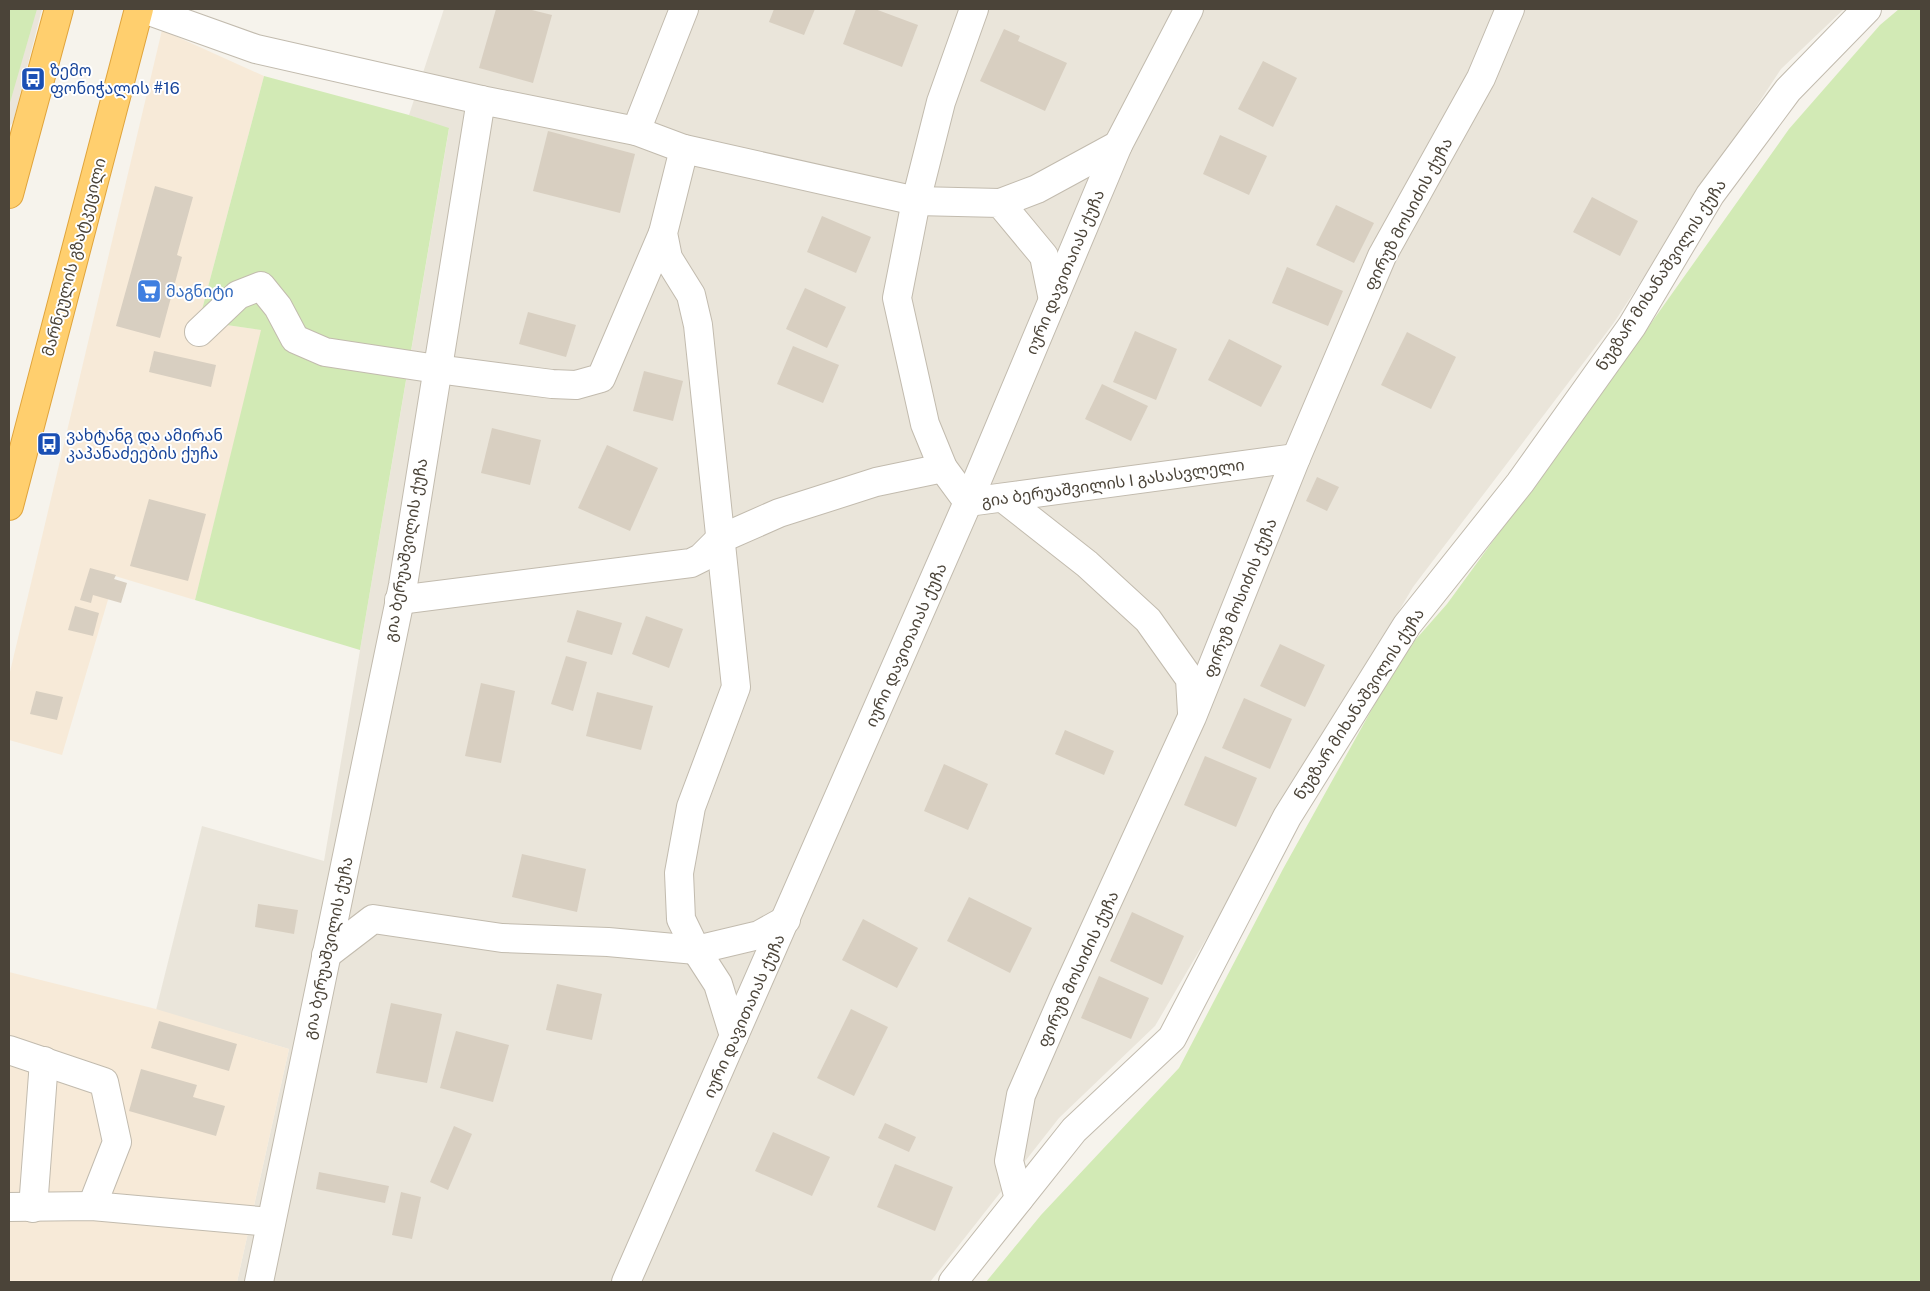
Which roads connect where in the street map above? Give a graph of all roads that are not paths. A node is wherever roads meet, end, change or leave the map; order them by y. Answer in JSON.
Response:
{"nodes":[{"id":1,"x":59,"y":9,"type":"edge"},
{"id":2,"x":139,"y":9,"type":"edge"},
{"id":3,"x":144,"y":9,"type":"edge"},
{"id":4,"x":684,"y":9,"type":"edge"},
{"id":5,"x":974,"y":9,"type":"edge"},
{"id":6,"x":1189,"y":9,"type":"edge"},
{"id":7,"x":1510,"y":9,"type":"edge"},
{"id":8,"x":1867,"y":9,"type":"edge"},
{"id":9,"x":481,"y":100,"type":"junction"},
{"id":10,"x":636,"y":131,"type":"junction"},
{"id":11,"x":1118,"y":144,"type":"junction"},
{"id":12,"x":684,"y":149,"type":"junction"},
{"id":13,"x":9,"y":194,"type":"edge"},
{"id":14,"x":916,"y":201,"type":"junction"},
{"id":15,"x":1000,"y":203,"type":"junction"},
{"id":16,"x":663,"y":233,"type":"junction"},
{"id":17,"x":1053,"y":300,"type":"junction"},
{"id":18,"x":199,"y":332,"type":"dead end"},
{"id":19,"x":437,"y":369,"type":"junction"},
{"id":20,"x":1296,"y":458,"type":"junction"},
{"id":21,"x":943,"y":468,"type":"junction"},
{"id":22,"x":1004,"y":498,"type":"junction"},
{"id":23,"x":968,"y":502,"type":"junction"},
{"id":24,"x":9,"y":506,"type":"edge"},
{"id":25,"x":720,"y":539,"type":"junction"},
{"id":26,"x":399,"y":600,"type":"junction"},
{"id":27,"x":1192,"y":717,"type":"junction"},
{"id":28,"x":786,"y":920,"type":"junction"},
{"id":29,"x":696,"y":950,"type":"junction"},
{"id":30,"x":326,"y":955,"type":"junction"},
{"id":31,"x":734,"y":1036,"type":"junction"},
{"id":32,"x":9,"y":1050,"type":"edge"},
{"id":33,"x":44,"y":1061,"type":"junction"},
{"id":34,"x":1019,"y":1199,"type":"junction"},
{"id":35,"x":92,"y":1206,"type":"junction"},
{"id":36,"x":21,"y":1207,"type":"edge"},
{"id":37,"x":271,"y":1222,"type":"junction"},
{"id":38,"x":259,"y":1282,"type":"edge"},
{"id":39,"x":626,"y":1282,"type":"edge"},
{"id":40,"x":953,"y":1282,"type":"edge"}],
"edges":[{"from":1,"to":13,"type":"highway"},
{"from":2,"to":24,"type":"highway","name":"მარნეულის გზატკეცილი"},
{"from":3,"to":9,"type":"street"},
{"from":4,"to":10,"type":"street"},
{"from":5,"to":14,"type":"street","name":"გია ბერუაშვილის I გასასვლელი"},
{"from":6,"to":11,"type":"street","name":"იური დავითაიას ქუჩა"},
{"from":7,"to":20,"type":"street","name":"ფირუზ მოსიძის ქუჩა"},
{"from":8,"to":34,"type":"street","name":"ნუგზარ მიხანაშვილის ქუჩა"},
{"from":9,"to":10,"type":"street"},
{"from":9,"to":19,"type":"street","name":"გია ბერუაშვილის ქუჩა"},
{"from":10,"to":12,"type":"street"},
{"from":11,"to":15,"type":"street"},
{"from":11,"to":17,"type":"street","name":"იური დავითაიას ქუჩა"},
{"from":12,"to":14,"type":"street"},
{"from":12,"to":16,"type":"street"},
{"from":14,"to":15,"type":"street"},
{"from":14,"to":21,"type":"street","name":"გია ბერუაშვილის I გასასვლელი"},
{"from":15,"to":17,"type":"street"},
{"from":16,"to":19,"type":"street"},
{"from":16,"to":25,"type":"street"},
{"from":17,"to":23,"type":"street","name":"იური დავითაიას ქუჩა"},
{"from":18,"to":19,"type":"street"},
{"from":19,"to":26,"type":"street","name":"გია ბერუაშვილის ქუჩა"},
{"from":20,"to":22,"type":"street","name":"გია ბერუაშვილის I გასასვლელი"},
{"from":20,"to":27,"type":"street","name":"ფირუზ მოსიძის ქუჩა"},
{"from":21,"to":23,"type":"street","name":"გია ბერუაშვილის I გასასვლელი"},
{"from":21,"to":25,"type":"street"},
{"from":22,"to":23,"type":"street","name":"გია ბერუაშვილის I გასასვლელი"},
{"from":22,"to":27,"type":"street"},
{"from":23,"to":28,"type":"street","name":"იური დავითაიას ქუჩა"},
{"from":25,"to":26,"type":"street"},
{"from":25,"to":29,"type":"street"},
{"from":26,"to":30,"type":"street","name":"გია ბერუაშვილის ქუჩა"},
{"from":27,"to":34,"type":"street","name":"ფირუზ მოსიძის ქუჩა"},
{"from":28,"to":29,"type":"street"},
{"from":28,"to":31,"type":"street","name":"იური დავითაიას ქუჩა"},
{"from":29,"to":30,"type":"street"},
{"from":29,"to":31,"type":"street"},
{"from":30,"to":37,"type":"street","name":"გია ბერუაშვილის ქუჩა"},
{"from":31,"to":39,"type":"street","name":"იური დავითაიას ქუჩა"},
{"from":32,"to":33,"type":"street"},
{"from":33,"to":35,"type":"street"},
{"from":33,"to":36,"type":"street"},
{"from":34,"to":40,"type":"street","name":"ნუგზარ მიხანაშვილის ქუჩა"},
{"from":35,"to":36,"type":"street"},
{"from":35,"to":37,"type":"street"},
{"from":37,"to":38,"type":"street","name":"გია ბერუაშვილის ქუჩა"}]}
